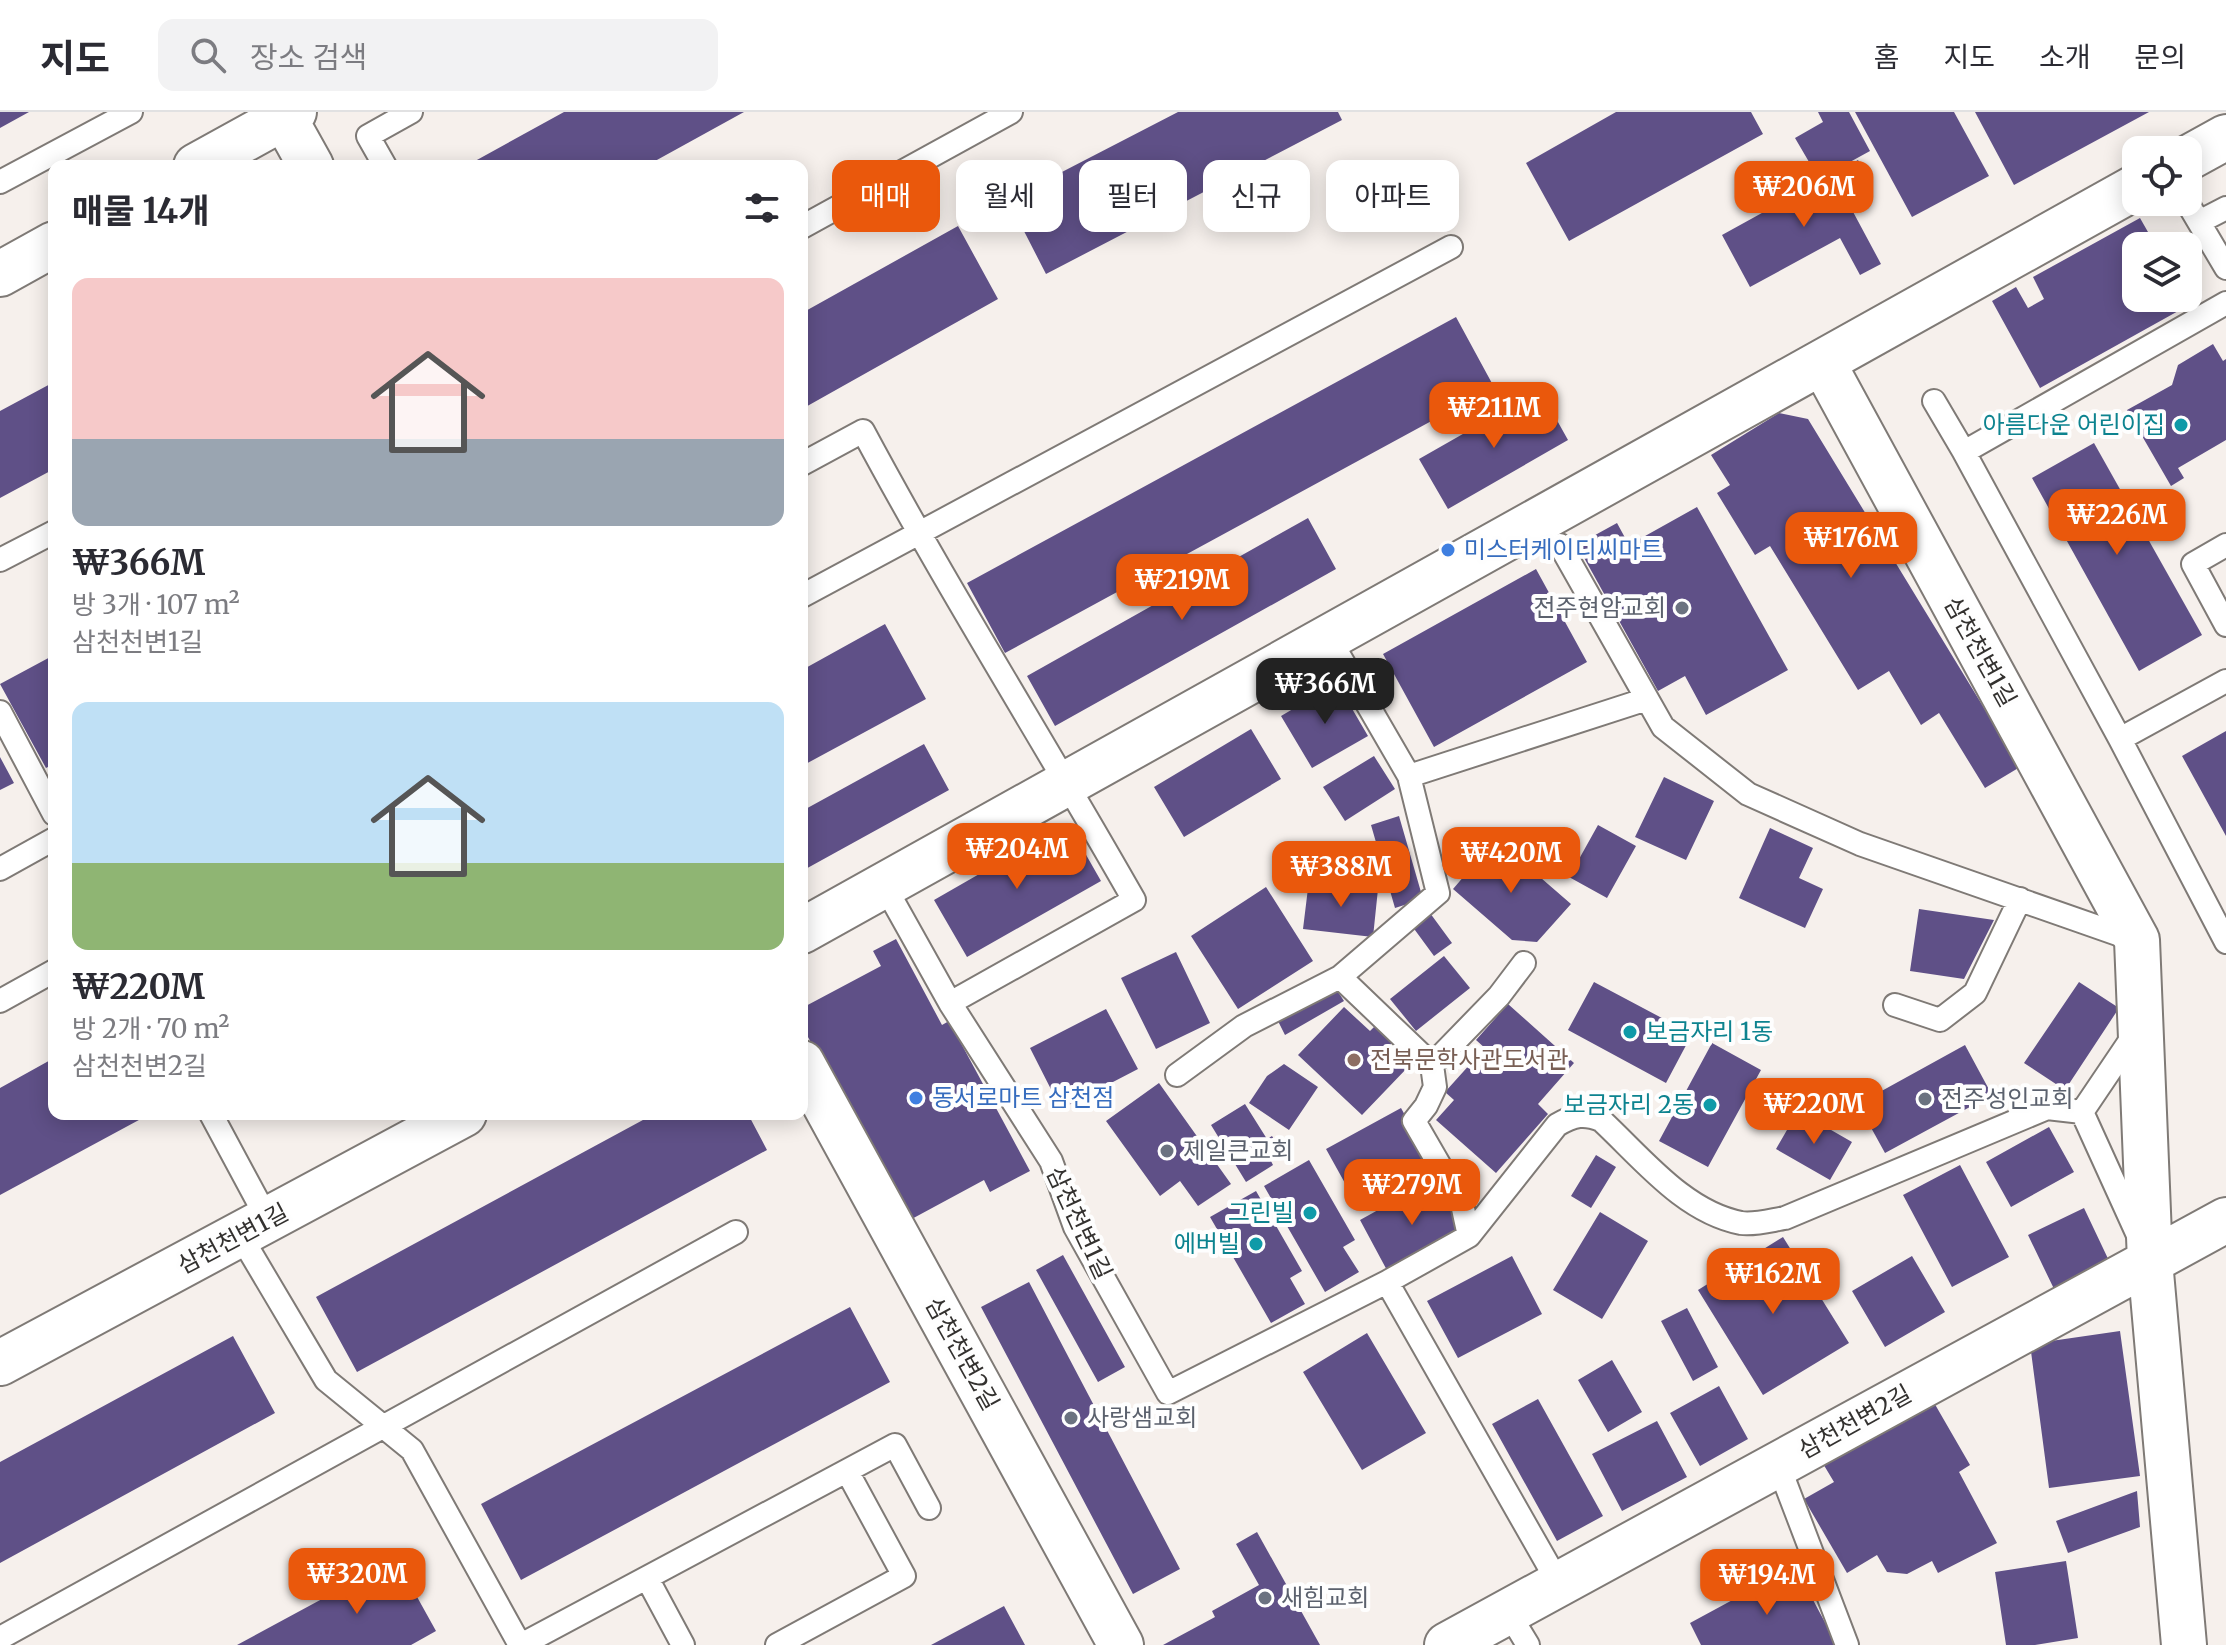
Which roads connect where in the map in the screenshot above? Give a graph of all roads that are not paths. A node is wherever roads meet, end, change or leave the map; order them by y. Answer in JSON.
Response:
{"nodes":[{"id":1,"x":131,"y":112,"type":"edge"},
{"id":2,"x":411,"y":112,"type":"edge"},
{"id":3,"x":1011,"y":112,"type":"edge"},
{"id":4,"x":287,"y":114,"type":"edge"},
{"id":5,"x":2226,"y":137,"type":"edge"},
{"id":6,"x":2202,"y":150,"type":"edge"},
{"id":7,"x":206,"y":160,"type":"edge"},
{"id":8,"x":308,"y":160,"type":"edge"},
{"id":9,"x":382,"y":160,"type":"edge"},
{"id":10,"x":0,"y":182,"type":"edge"},
{"id":11,"x":2122,"y":195,"type":"edge"},
{"id":12,"x":2226,"y":208,"type":"edge"},
{"id":13,"x":2195,"y":216,"type":"edge"},
{"id":14,"x":2199,"y":222,"type":"junction"},
{"id":15,"x":808,"y":224,"type":"edge"},
{"id":16,"x":48,"y":247,"type":"edge"},
{"id":17,"x":1451,"y":247,"type":"dead end"},
{"id":18,"x":2226,"y":268,"type":"edge"},
{"id":19,"x":0,"y":274,"type":"edge"},
{"id":20,"x":2226,"y":303,"type":"edge"},
{"id":21,"x":1823,"y":363,"type":"junction"},
{"id":22,"x":1934,"y":401,"type":"dead end"},
{"id":23,"x":1964,"y":452,"type":"junction"},
{"id":24,"x":808,"y":461,"type":"edge"},
{"id":25,"x":918,"y":534,"type":"junction"},
{"id":26,"x":48,"y":535,"type":"edge"},
{"id":27,"x":1560,"y":545,"type":"dead end"},
{"id":28,"x":2226,"y":545,"type":"edge"},
{"id":29,"x":0,"y":560,"type":"edge"},
{"id":30,"x":808,"y":593,"type":"edge"},
{"id":31,"x":2226,"y":625,"type":"edge"},
{"id":32,"x":1329,"y":638,"type":"junction"},
{"id":33,"x":2226,"y":681,"type":"edge"},
{"id":34,"x":1647,"y":699,"type":"junction"},
{"id":35,"x":0,"y":712,"type":"edge"},
{"id":36,"x":2120,"y":739,"type":"junction"},
{"id":37,"x":1409,"y":776,"type":"junction"},
{"id":38,"x":1067,"y":782,"type":"junction"},
{"id":39,"x":48,"y":803,"type":"edge"},
{"id":40,"x":48,"y":842,"type":"edge"},
{"id":41,"x":0,"y":869,"type":"edge"},
{"id":42,"x":884,"y":885,"type":"junction"},
{"id":43,"x":2020,"y":899,"type":"junction"},
{"id":44,"x":808,"y":928,"type":"edge"},
{"id":45,"x":2137,"y":940,"type":"junction"},
{"id":46,"x":2226,"y":942,"type":"edge"},
{"id":47,"x":1524,"y":963,"type":"dead end"},
{"id":48,"x":48,"y":974,"type":"edge"},
{"id":49,"x":1340,"y":977,"type":"junction"},
{"id":50,"x":0,"y":1001,"type":"edge"},
{"id":51,"x":950,"y":1003,"type":"junction"},
{"id":52,"x":1895,"y":1005,"type":"dead end"},
{"id":53,"x":2141,"y":1024,"type":"junction"},
{"id":54,"x":1432,"y":1065,"type":"junction"},
{"id":55,"x":808,"y":1074,"type":"edge"},
{"id":56,"x":1177,"y":1075,"type":"dead end"},
{"id":57,"x":2082,"y":1112,"type":"junction"},
{"id":58,"x":217,"y":1120,"type":"edge"},
{"id":59,"x":453,"y":1120,"type":"edge"},
{"id":60,"x":2226,"y":1220,"type":"edge"},
{"id":61,"x":254,"y":1228,"type":"junction"},
{"id":62,"x":736,"y":1232,"type":"dead end"},
{"id":63,"x":1469,"y":1236,"type":"junction"},
{"id":64,"x":2150,"y":1261,"type":"junction"},
{"id":65,"x":1387,"y":1282,"type":"junction"},
{"id":66,"x":0,"y":1363,"type":"edge"},
{"id":67,"x":385,"y":1428,"type":"junction"},
{"id":68,"x":1778,"y":1464,"type":"junction"},
{"id":69,"x":847,"y":1471,"type":"junction"},
{"id":70,"x":929,"y":1508,"type":"dead end"},
{"id":71,"x":647,"y":1578,"type":"junction"},
{"id":72,"x":1559,"y":1584,"type":"junction"},
{"id":73,"x":1518,"y":1628,"type":"edge"},
{"id":74,"x":0,"y":1638,"type":"edge"},
{"id":75,"x":521,"y":1645,"type":"edge"},
{"id":76,"x":683,"y":1645,"type":"edge"},
{"id":77,"x":777,"y":1645,"type":"edge"},
{"id":78,"x":1121,"y":1645,"type":"edge"},
{"id":79,"x":1447,"y":1645,"type":"edge"},
{"id":80,"x":1847,"y":1645,"type":"edge"},
{"id":81,"x":2184,"y":1645,"type":"edge"}],
"edges":[{"from":1,"to":10,"type":"lane"},
{"from":2,"to":9,"type":"lane"},
{"from":3,"to":15,"type":"lane"},
{"from":4,"to":7,"type":"street"},
{"from":4,"to":8,"type":"street"},
{"from":5,"to":6,"type":"street"},
{"from":11,"to":21,"type":"street"},
{"from":12,"to":14,"type":"lane"},
{"from":13,"to":14,"type":"lane"},
{"from":14,"to":18,"type":"lane"},
{"from":16,"to":19,"type":"street"},
{"from":17,"to":25,"type":"lane"},
{"from":20,"to":23,"type":"lane"},
{"from":21,"to":32,"type":"street"},
{"from":21,"to":45,"type":"street","name":"삼천천변1길"},
{"from":22,"to":23,"type":"lane"},
{"from":23,"to":36,"type":"lane"},
{"from":24,"to":25,"type":"lane"},
{"from":25,"to":30,"type":"lane"},
{"from":25,"to":38,"type":"lane"},
{"from":26,"to":29,"type":"lane"},
{"from":27,"to":34,"type":"lane"},
{"from":28,"to":31,"type":"lane"},
{"from":32,"to":37,"type":"lane"},
{"from":32,"to":38,"type":"street"},
{"from":33,"to":36,"type":"lane"},
{"from":34,"to":37,"type":"lane"},
{"from":34,"to":43,"type":"lane"},
{"from":35,"to":39,"type":"lane"},
{"from":36,"to":46,"type":"lane"},
{"from":37,"to":49,"type":"lane"},
{"from":38,"to":42,"type":"street"},
{"from":38,"to":51,"type":"lane"},
{"from":40,"to":41,"type":"lane"},
{"from":42,"to":44,"type":"street"},
{"from":42,"to":51,"type":"lane","name":"삼천천변1길"},
{"from":43,"to":45,"type":"lane"},
{"from":43,"to":52,"type":"lane"},
{"from":45,"to":53,"type":"street","name":"삼천천변1길"},
{"from":47,"to":54,"type":"lane"},
{"from":48,"to":50,"type":"lane"},
{"from":49,"to":54,"type":"lane"},
{"from":49,"to":56,"type":"lane"},
{"from":51,"to":65,"type":"lane","name":"삼천천변1길"},
{"from":53,"to":57,"type":"lane"},
{"from":53,"to":64,"type":"street","name":"삼천천변1길"},
{"from":54,"to":63,"type":"lane"},
{"from":55,"to":78,"type":"street","name":"삼천천변2길"},
{"from":57,"to":63,"type":"lane"},
{"from":57,"to":64,"type":"lane"},
{"from":58,"to":61,"type":"lane"},
{"from":59,"to":61,"type":"street","name":"삼천천변1길"},
{"from":60,"to":64,"type":"street","name":"삼천천변2길"},
{"from":61,"to":66,"type":"street","name":"삼천천변1길"},
{"from":61,"to":67,"type":"lane"},
{"from":62,"to":67,"type":"lane"},
{"from":63,"to":65,"type":"lane"},
{"from":64,"to":68,"type":"street","name":"삼천천변2길"},
{"from":64,"to":81,"type":"street"},
{"from":65,"to":72,"type":"lane"},
{"from":67,"to":74,"type":"lane"},
{"from":67,"to":75,"type":"lane"},
{"from":68,"to":72,"type":"street","name":"삼천천변2길"},
{"from":68,"to":80,"type":"lane"},
{"from":69,"to":70,"type":"lane"},
{"from":69,"to":71,"type":"lane"},
{"from":69,"to":77,"type":"lane"},
{"from":71,"to":75,"type":"lane"},
{"from":71,"to":76,"type":"lane"},
{"from":72,"to":73,"type":"street","name":"삼천천변2길"},
{"from":73,"to":79,"type":"street","name":"삼천천변2길"}]}
